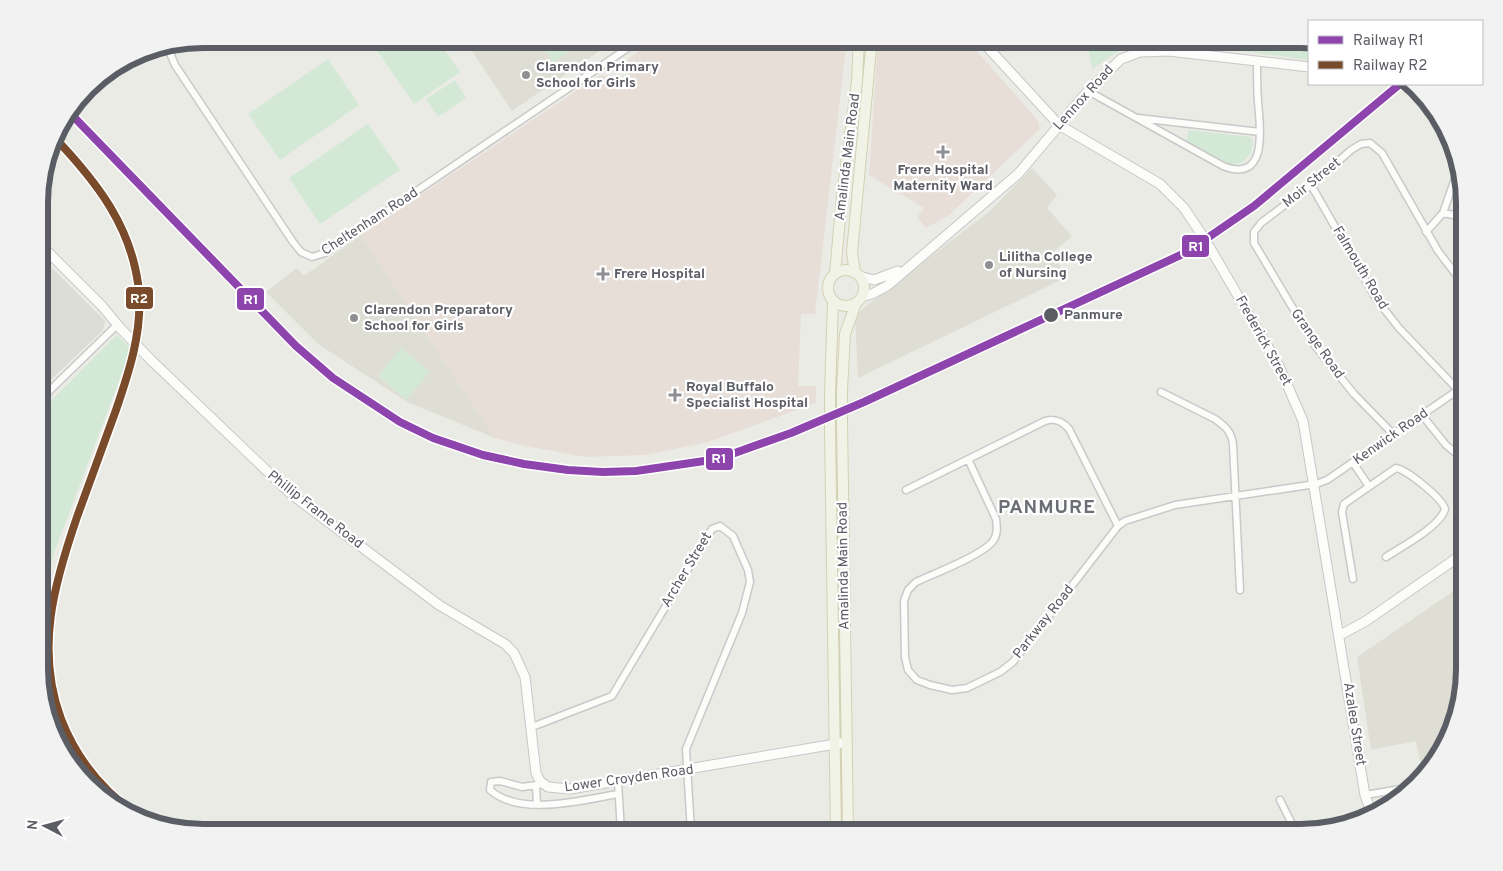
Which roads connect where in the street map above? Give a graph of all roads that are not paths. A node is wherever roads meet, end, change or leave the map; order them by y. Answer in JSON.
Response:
{"nodes":[{"id":1,"x":628,"y":48,"type":"edge"},
{"id":2,"x":859,"y":48,"type":"edge"},
{"id":3,"x":871,"y":48,"type":"edge"},
{"id":4,"x":988,"y":48,"type":"edge"},
{"id":5,"x":169,"y":52,"type":"edge"},
{"id":6,"x":1257,"y":62,"type":"junction"},
{"id":7,"x":1308,"y":67,"type":"edge"},
{"id":8,"x":1088,"y":91,"type":"junction"},
{"id":9,"x":1132,"y":117,"type":"junction"},
{"id":10,"x":1059,"y":125,"type":"junction"},
{"id":11,"x":1260,"y":132,"type":"junction"},
{"id":12,"x":1454,"y":182,"type":"edge"},
{"id":13,"x":1311,"y":185,"type":"junction"},
{"id":14,"x":1444,"y":213,"type":"junction"},
{"id":15,"x":1455,"y":215,"type":"edge"},
{"id":16,"x":1426,"y":232,"type":"junction"},
{"id":17,"x":1254,"y":243,"type":"joint"},
{"id":18,"x":48,"y":252,"type":"edge"},
{"id":19,"x":907,"y":266,"type":"junction"},
{"id":20,"x":835,"y":274,"type":"junction"},
{"id":21,"x":1455,"y":274,"type":"edge"},
{"id":22,"x":857,"y":275,"type":"junction"},
{"id":23,"x":859,"y":300,"type":"junction"},
{"id":24,"x":833,"y":301,"type":"junction"},
{"id":25,"x":119,"y":327,"type":"junction"},
{"id":26,"x":1455,"y":387,"type":"edge"},
{"id":27,"x":1161,"y":392,"type":"dead end"},
{"id":28,"x":1455,"y":392,"type":"edge"},
{"id":29,"x":48,"y":393,"type":"edge"},
{"id":30,"x":1422,"y":415,"type":"junction"},
{"id":31,"x":1394,"y":435,"type":"junction"},
{"id":32,"x":1455,"y":452,"type":"edge"},
{"id":33,"x":968,"y":459,"type":"junction"},
{"id":34,"x":1354,"y":464,"type":"junction"},
{"id":35,"x":1316,"y":484,"type":"junction"},
{"id":36,"x":1368,"y":485,"type":"junction"},
{"id":37,"x":906,"y":490,"type":"dead end"},
{"id":38,"x":1234,"y":495,"type":"junction"},
{"id":39,"x":1118,"y":526,"type":"junction"},
{"id":40,"x":1386,"y":557,"type":"dead end"},
{"id":41,"x":1455,"y":558,"type":"edge"},
{"id":42,"x":1354,"y":579,"type":"dead end"},
{"id":43,"x":1240,"y":590,"type":"dead end"},
{"id":44,"x":1340,"y":635,"type":"junction"},
{"id":45,"x":532,"y":727,"type":"junction"},
{"id":46,"x":847,"y":742,"type":"junction"},
{"id":47,"x":834,"y":744,"type":"junction"},
{"id":48,"x":686,"y":771,"type":"junction"},
{"id":49,"x":618,"y":782,"type":"junction"},
{"id":50,"x":540,"y":785,"type":"junction"},
{"id":51,"x":1396,"y":790,"type":"edge"},
{"id":52,"x":618,"y":794,"type":"junction"},
{"id":53,"x":1365,"y":795,"type":"junction"},
{"id":54,"x":1280,"y":800,"type":"dead end"},
{"id":55,"x":537,"y":804,"type":"junction"},
{"id":56,"x":1369,"y":807,"type":"edge"},
{"id":57,"x":836,"y":823,"type":"edge"},
{"id":58,"x":848,"y":823,"type":"edge"},
{"id":59,"x":1292,"y":823,"type":"edge"},
{"id":60,"x":620,"y":824,"type":"edge"},
{"id":61,"x":690,"y":824,"type":"edge"}],
"edges":[{"from":1,"to":5,"type":"street","name":"Cheltenham Road"},
{"from":2,"to":20,"type":"main road","name":"Amalinda Main Road"},
{"from":3,"to":22,"type":"main road","name":"Amalinda Main Road"},
{"from":4,"to":10,"type":"street","name":"Frederick Street"},
{"from":6,"to":7,"type":"street","name":"Lennox Road"},
{"from":6,"to":8,"type":"street","name":"Lennox Road"},
{"from":6,"to":11,"type":"street"},
{"from":8,"to":9,"type":"street"},
{"from":8,"to":10,"type":"street","name":"Lennox Road"},
{"from":9,"to":11,"type":"street"},
{"from":9,"to":11,"type":"street"},
{"from":10,"to":19,"type":"street","name":"Lennox Road"},
{"from":10,"to":35,"type":"street","name":"Frederick Street","bridge":true},
{"from":12,"to":14,"type":"street"},
{"from":13,"to":16,"type":"street","name":"Moir Street"},
{"from":13,"to":17,"type":"street","name":"Moir Street"},
{"from":13,"to":26,"type":"street","name":"Falmouth Road"},
{"from":14,"to":15,"type":"street"},
{"from":14,"to":16,"type":"street"},
{"from":16,"to":21,"type":"street"},
{"from":17,"to":31,"type":"street","name":"Grange Road"},
{"from":18,"to":25,"type":"street","name":"Phillip Frame Road"},
{"from":19,"to":22,"type":"street","name":"Lennox Road"},
{"from":19,"to":23,"type":"street","name":"Lennox Road"},
{"from":20,"to":22,"type":"main road"},
{"from":20,"to":24,"type":"main road","name":"Amalinda Main Road"},
{"from":22,"to":23,"type":"main road","name":"Amalinda Main Road"},
{"from":23,"to":24,"type":"main road"},
{"from":23,"to":46,"type":"main road","name":"Amalinda Main Road","bridge":true},
{"from":24,"to":47,"type":"main road","name":"Amalinda Main Road","bridge":true},
{"from":25,"to":29,"type":"street"},
{"from":25,"to":45,"type":"street","name":"Phillip Frame Road","bridge":true},
{"from":27,"to":38,"type":"street"},
{"from":28,"to":30,"type":"street","name":"Kenwick Road"},
{"from":30,"to":31,"type":"street","name":"Kenwick Road"},
{"from":30,"to":32,"type":"street"},
{"from":31,"to":34,"type":"street","name":"Kenwick Road"},
{"from":33,"to":37,"type":"street"},
{"from":33,"to":39,"type":"street"},
{"from":33,"to":39,"type":"street","name":"Parkway Road"},
{"from":34,"to":35,"type":"street","name":"Kenwick Road"},
{"from":34,"to":36,"type":"street"},
{"from":35,"to":38,"type":"street","name":"Parkway Road"},
{"from":35,"to":44,"type":"street","name":"Frederick Street"},
{"from":36,"to":40,"type":"street"},
{"from":36,"to":42,"type":"street"},
{"from":38,"to":39,"type":"street","name":"Parkway Road"},
{"from":38,"to":43,"type":"street"},
{"from":41,"to":44,"type":"street"},
{"from":44,"to":53,"type":"street","name":"Azalea Street"},
{"from":45,"to":48,"type":"street","name":"Archer Street"},
{"from":45,"to":50,"type":"street","name":"Phillip Frame Road"},
{"from":46,"to":47,"type":"street","name":"Lower Croyden Road"},
{"from":46,"to":58,"type":"main road","name":"Amalinda Main Road"},
{"from":47,"to":48,"type":"street","name":"Lower Croyden Road"},
{"from":47,"to":57,"type":"main road","name":"Amalinda Main Road"},
{"from":48,"to":49,"type":"street","name":"Lower Croyden Road"},
{"from":48,"to":61,"type":"street"},
{"from":49,"to":50,"type":"street","name":"Lower Croyden Road"},
{"from":49,"to":52,"type":"street"},
{"from":50,"to":55,"type":"street"},
{"from":50,"to":55,"type":"street","name":"Lower Croyden Road"},
{"from":51,"to":53,"type":"street"},
{"from":52,"to":55,"type":"street","name":"Lower Croyden Road"},
{"from":52,"to":60,"type":"street"},
{"from":53,"to":56,"type":"street","name":"Azalea Street"},
{"from":54,"to":59,"type":"street"}]}
